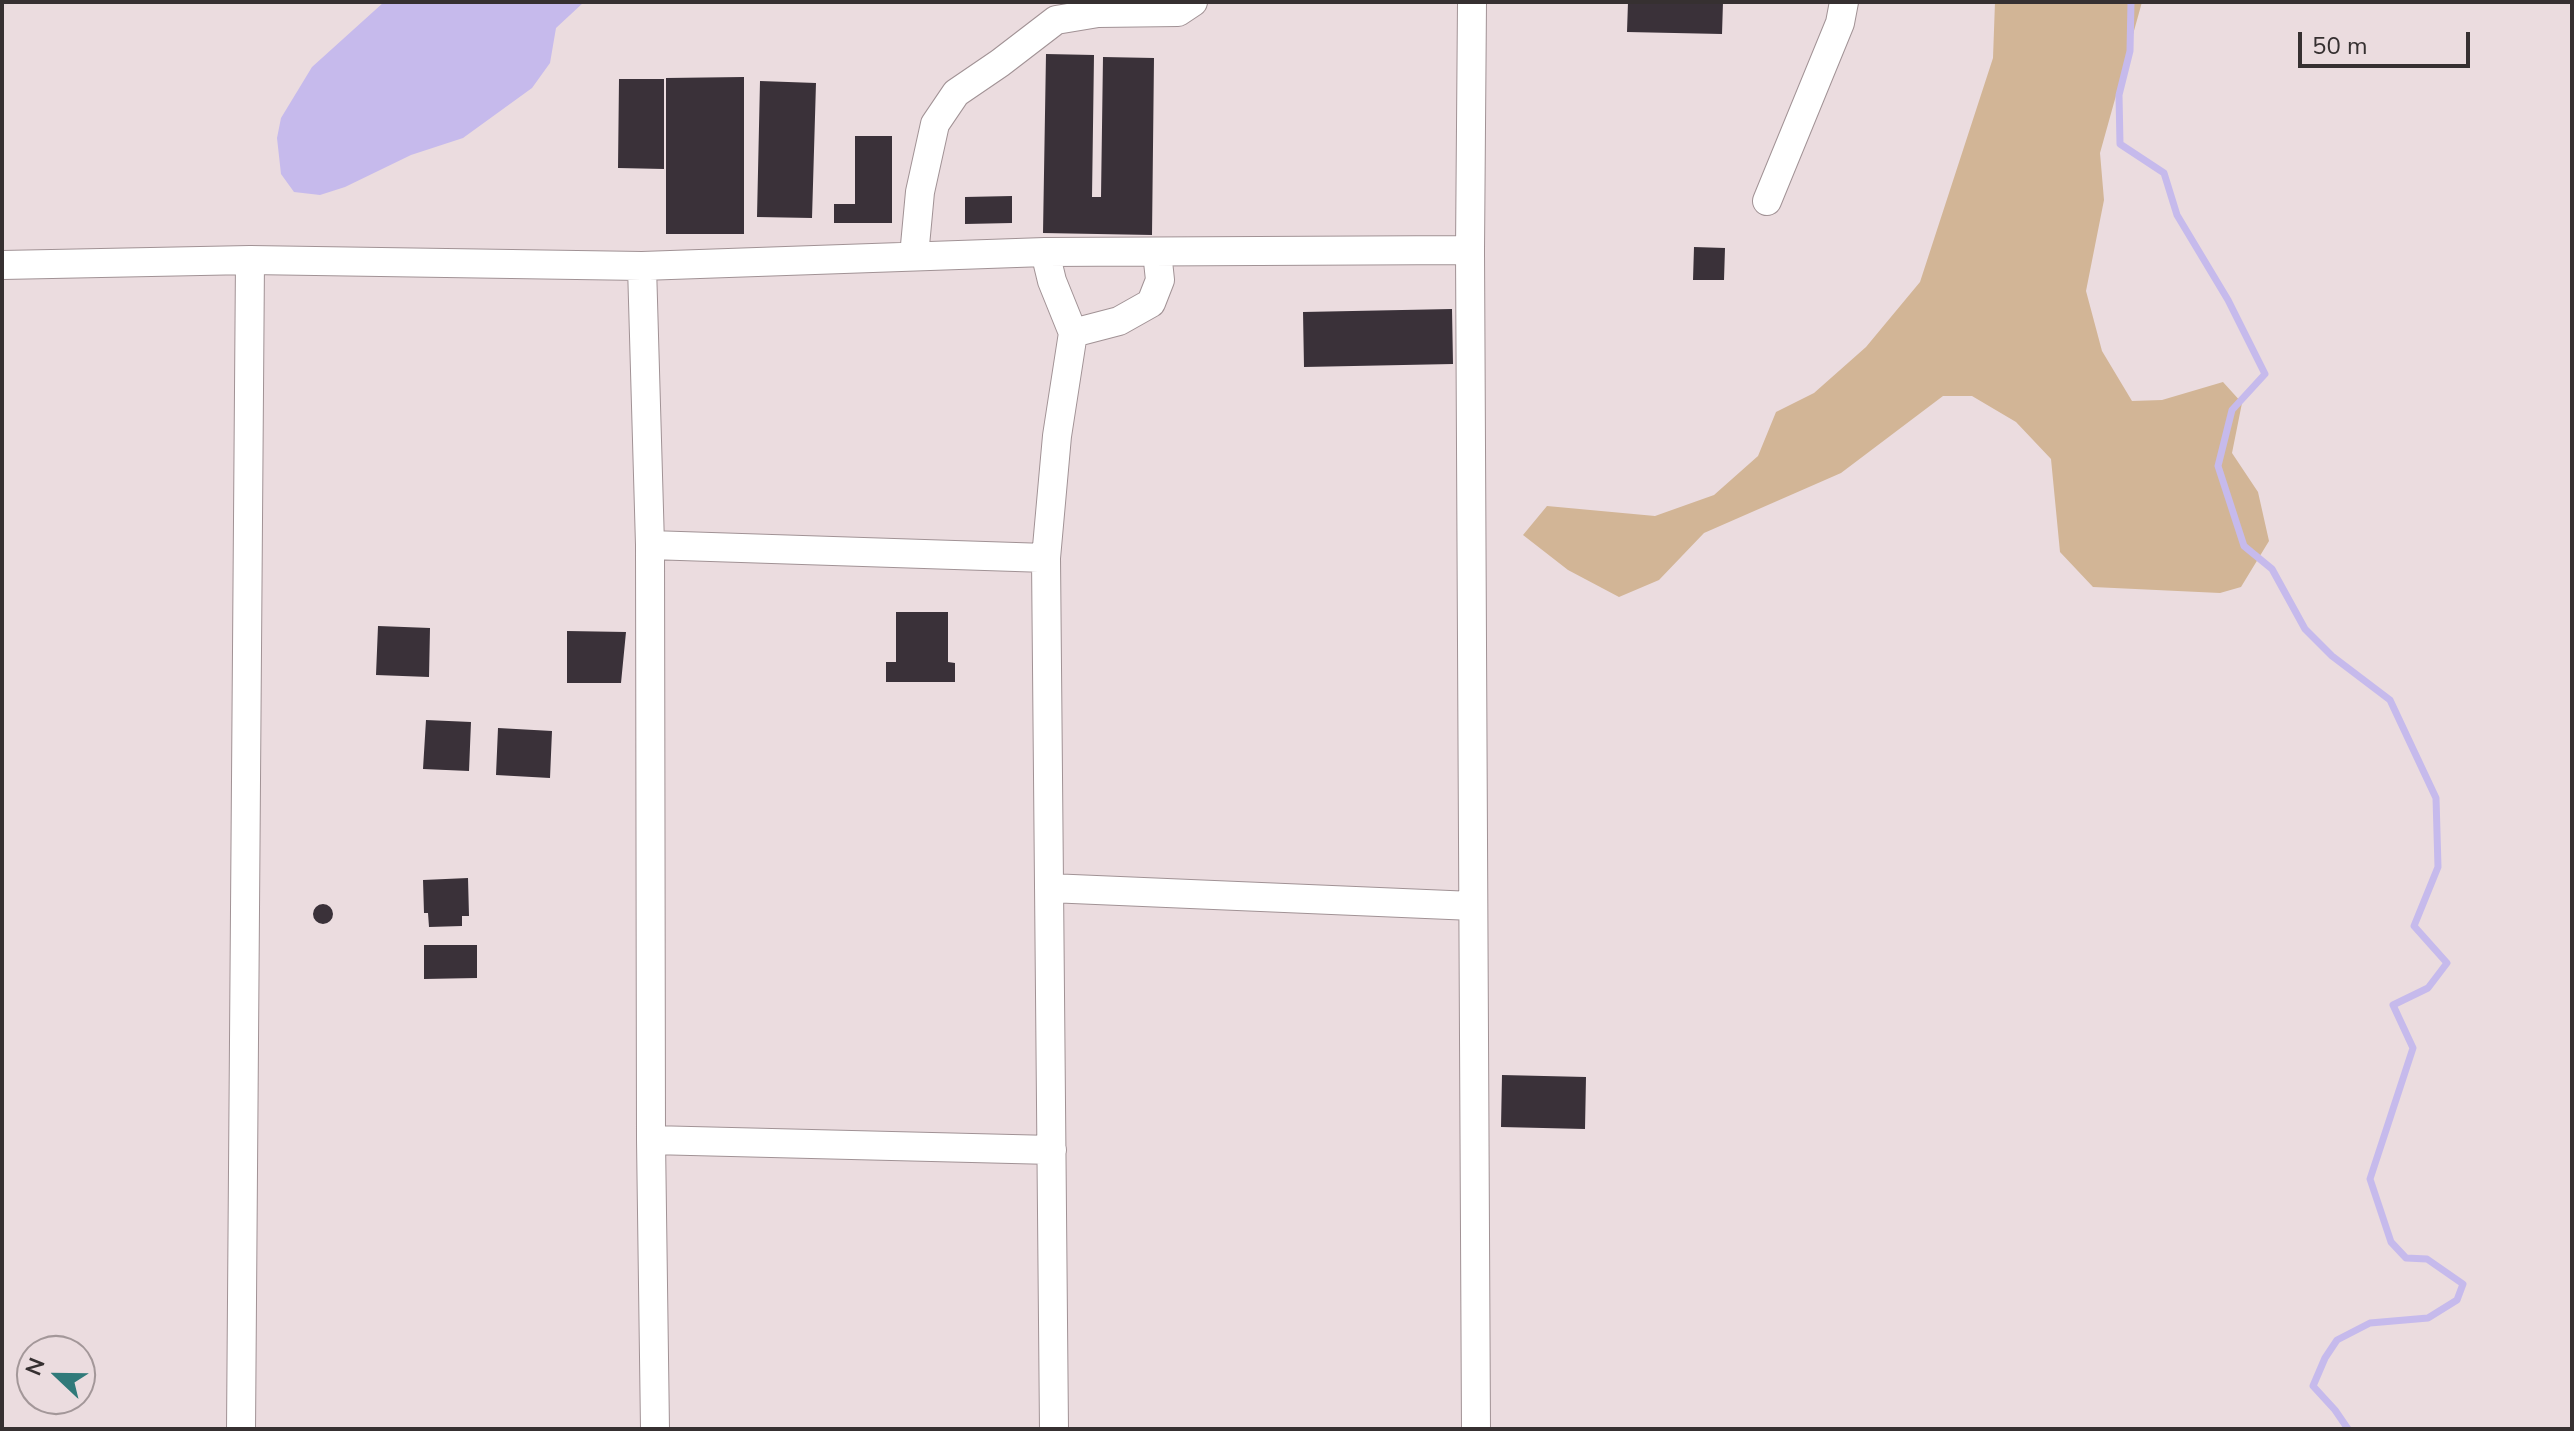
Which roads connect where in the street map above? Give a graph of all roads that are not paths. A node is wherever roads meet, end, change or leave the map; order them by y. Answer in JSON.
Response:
{"nodes":[{"id":1,"x":1193,"y":2,"type":"edge"},
{"id":2,"x":1472,"y":2,"type":"edge"},
{"id":3,"x":1844,"y":2,"type":"edge"},
{"id":4,"x":1767,"y":201,"type":"dead end"},
{"id":5,"x":1470,"y":250,"type":"junction"},
{"id":6,"x":1045,"y":252,"type":"junction"},
{"id":7,"x":1157,"y":252,"type":"junction"},
{"id":8,"x":914,"y":256,"type":"junction"},
{"id":9,"x":250,"y":260,"type":"junction"},
{"id":10,"x":2,"y":265,"type":"edge"},
{"id":11,"x":642,"y":266,"type":"junction"},
{"id":12,"x":1073,"y":333,"type":"junction"},
{"id":13,"x":650,"y":545,"type":"junction"},
{"id":14,"x":1046,"y":558,"type":"junction"},
{"id":15,"x":1049,"y":888,"type":"junction"},
{"id":16,"x":1473,"y":906,"type":"junction"},
{"id":17,"x":651,"y":1140,"type":"junction"},
{"id":18,"x":1052,"y":1150,"type":"junction"},
{"id":19,"x":241,"y":1429,"type":"edge"},
{"id":20,"x":655,"y":1429,"type":"edge"},
{"id":21,"x":1054,"y":1429,"type":"edge"},
{"id":22,"x":1476,"y":1429,"type":"edge"}],
"edges":[{"from":1,"to":8,"type":"lane"},
{"from":2,"to":5,"type":"lane"},
{"from":3,"to":4,"type":"lane"},
{"from":5,"to":7,"type":"lane"},
{"from":5,"to":16,"type":"lane"},
{"from":6,"to":7,"type":"lane"},
{"from":6,"to":8,"type":"lane"},
{"from":6,"to":12,"type":"lane"},
{"from":7,"to":12,"type":"lane"},
{"from":8,"to":11,"type":"lane"},
{"from":9,"to":10,"type":"lane"},
{"from":9,"to":11,"type":"lane"},
{"from":9,"to":19,"type":"lane"},
{"from":11,"to":13,"type":"lane"},
{"from":12,"to":14,"type":"lane"},
{"from":13,"to":14,"type":"lane"},
{"from":13,"to":17,"type":"lane"},
{"from":14,"to":15,"type":"lane"},
{"from":15,"to":16,"type":"lane"},
{"from":15,"to":18,"type":"lane"},
{"from":16,"to":22,"type":"lane"},
{"from":17,"to":18,"type":"lane"},
{"from":17,"to":20,"type":"lane"},
{"from":18,"to":21,"type":"lane"}]}
